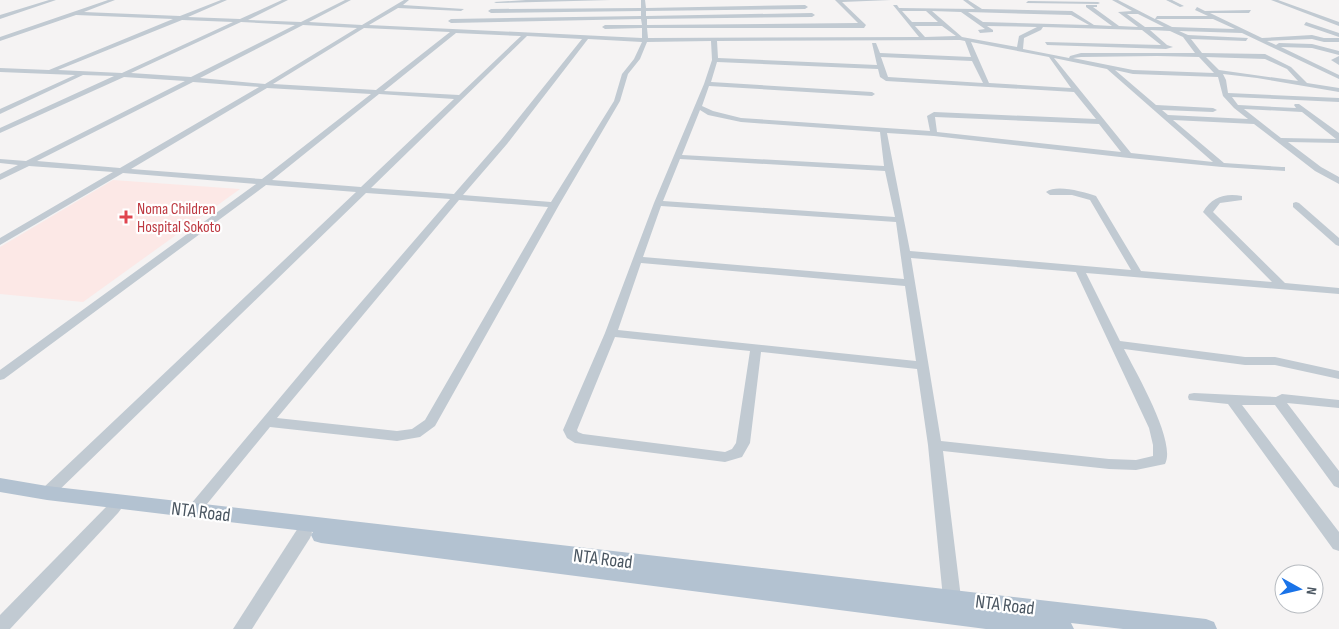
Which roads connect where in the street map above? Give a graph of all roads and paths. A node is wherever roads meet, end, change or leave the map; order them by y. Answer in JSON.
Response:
{"nodes":[{"id":1,"x":54,"y":0,"type":"edge"},
{"id":2,"x":113,"y":0,"type":"edge"},
{"id":3,"x":225,"y":0,"type":"edge"},
{"id":4,"x":286,"y":0,"type":"edge"},
{"id":5,"x":349,"y":0,"type":"edge"},
{"id":6,"x":407,"y":0,"type":"edge"},
{"id":7,"x":609,"y":0,"type":"edge"},
{"id":8,"x":643,"y":0,"type":"edge"},
{"id":9,"x":764,"y":0,"type":"edge"},
{"id":10,"x":800,"y":0,"type":"edge"},
{"id":11,"x":837,"y":0,"type":"edge"},
{"id":12,"x":889,"y":0,"type":"edge"},
{"id":13,"x":965,"y":0,"type":"edge"},
{"id":14,"x":1115,"y":0,"type":"edge"},
{"id":15,"x":1120,"y":0,"type":"edge"},
{"id":16,"x":1168,"y":0,"type":"edge"},
{"id":17,"x":1273,"y":0,"type":"edge"},
{"id":18,"x":496,"y":1,"type":"edge"},
{"id":19,"x":735,"y":1,"type":"edge"},
{"id":20,"x":1027,"y":1,"type":"edge"},
{"id":21,"x":1095,"y":2,"type":"edge"},
{"id":22,"x":1001,"y":4,"type":"dead end"},
{"id":23,"x":397,"y":6,"type":"junction"},
{"id":24,"x":768,"y":6,"type":"junction"},
{"id":25,"x":1182,"y":6,"type":"dead end"},
{"id":26,"x":732,"y":7,"type":"junction"},
{"id":27,"x":805,"y":7,"type":"junction"},
{"id":28,"x":928,"y":7,"type":"junction"},
{"id":29,"x":643,"y":8,"type":"junction"},
{"id":30,"x":962,"y":8,"type":"junction"},
{"id":31,"x":898,"y":9,"type":"junction"},
{"id":32,"x":491,"y":11,"type":"junction"},
{"id":33,"x":981,"y":11,"type":"junction"},
{"id":34,"x":1003,"y":11,"type":"junction"},
{"id":35,"x":1249,"y":11,"type":"dead end"},
{"id":36,"x":1011,"y":12,"type":"junction"},
{"id":37,"x":1039,"y":12,"type":"junction"},
{"id":38,"x":1201,"y":12,"type":"junction"},
{"id":39,"x":75,"y":13,"type":"junction"},
{"id":40,"x":1142,"y":13,"type":"junction"},
{"id":41,"x":1187,"y":13,"type":"dead end"},
{"id":42,"x":812,"y":15,"type":"junction"},
{"id":43,"x":0,"y":17,"type":"edge"},
{"id":44,"x":183,"y":18,"type":"junction"},
{"id":45,"x":646,"y":18,"type":"junction"},
{"id":46,"x":1010,"y":18,"type":"junction"},
{"id":47,"x":1152,"y":18,"type":"junction"},
{"id":48,"x":1215,"y":18,"type":"junction"},
{"id":49,"x":245,"y":20,"type":"junction"},
{"id":50,"x":488,"y":20,"type":"junction"},
{"id":51,"x":1061,"y":20,"type":"dead end"},
{"id":52,"x":451,"y":21,"type":"junction"},
{"id":53,"x":305,"y":23,"type":"junction"},
{"id":54,"x":1014,"y":23,"type":"junction"},
{"id":55,"x":912,"y":24,"type":"junction"},
{"id":56,"x":942,"y":24,"type":"junction"},
{"id":57,"x":982,"y":24,"type":"junction"},
{"id":58,"x":1306,"y":24,"type":"dead end"},
{"id":59,"x":1339,"y":24,"type":"edge"},
{"id":60,"x":863,"y":25,"type":"junction"},
{"id":61,"x":1041,"y":25,"type":"junction"},
{"id":62,"x":364,"y":26,"type":"junction"},
{"id":63,"x":819,"y":26,"type":"junction"},
{"id":64,"x":1084,"y":26,"type":"junction"},
{"id":65,"x":1093,"y":26,"type":"junction"},
{"id":66,"x":1117,"y":27,"type":"junction"},
{"id":67,"x":605,"y":28,"type":"dead end"},
{"id":68,"x":645,"y":28,"type":"junction"},
{"id":69,"x":1142,"y":28,"type":"junction"},
{"id":70,"x":1173,"y":29,"type":"junction"},
{"id":71,"x":444,"y":30,"type":"junction"},
{"id":72,"x":455,"y":31,"type":"junction"},
{"id":73,"x":980,"y":31,"type":"dead end"},
{"id":74,"x":1243,"y":31,"type":"junction"},
{"id":75,"x":1094,"y":34,"type":"dead end"},
{"id":76,"x":1129,"y":35,"type":"dead end"},
{"id":77,"x":1339,"y":35,"type":"edge"},
{"id":78,"x":524,"y":36,"type":"junction"},
{"id":79,"x":0,"y":38,"type":"edge"},
{"id":80,"x":586,"y":38,"type":"junction"},
{"id":81,"x":923,"y":38,"type":"junction"},
{"id":82,"x":1187,"y":38,"type":"junction"},
{"id":83,"x":714,"y":39,"type":"junction"},
{"id":84,"x":824,"y":39,"type":"junction"},
{"id":85,"x":964,"y":39,"type":"junction"},
{"id":86,"x":1101,"y":39,"type":"dead end"},
{"id":87,"x":1261,"y":39,"type":"junction"},
{"id":88,"x":645,"y":40,"type":"junction"},
{"id":89,"x":1324,"y":40,"type":"junction"},
{"id":90,"x":1339,"y":40,"type":"edge"},
{"id":91,"x":874,"y":41,"type":"junction"},
{"id":92,"x":1047,"y":43,"type":"dead end"},
{"id":93,"x":1107,"y":44,"type":"junction"},
{"id":94,"x":1275,"y":45,"type":"junction"},
{"id":95,"x":1166,"y":46,"type":"junction"},
{"id":96,"x":1020,"y":48,"type":"junction"},
{"id":97,"x":1194,"y":49,"type":"junction"},
{"id":98,"x":1283,"y":49,"type":"junction"},
{"id":99,"x":1231,"y":51,"type":"dead end"},
{"id":100,"x":1339,"y":51,"type":"edge"},
{"id":101,"x":1122,"y":54,"type":"junction"},
{"id":102,"x":877,"y":55,"type":"junction"},
{"id":103,"x":1053,"y":55,"type":"junction"},
{"id":104,"x":1201,"y":57,"type":"junction"},
{"id":105,"x":1068,"y":58,"type":"junction"},
{"id":106,"x":1266,"y":58,"type":"junction"},
{"id":107,"x":1339,"y":58,"type":"edge"},
{"id":108,"x":974,"y":59,"type":"junction"},
{"id":109,"x":715,"y":60,"type":"junction"},
{"id":110,"x":1339,"y":64,"type":"edge"},
{"id":111,"x":880,"y":67,"type":"junction"},
{"id":112,"x":1110,"y":67,"type":"junction"},
{"id":113,"x":0,"y":70,"type":"edge"},
{"id":114,"x":12,"y":71,"type":"junction"},
{"id":115,"x":47,"y":72,"type":"junction"},
{"id":116,"x":81,"y":74,"type":"junction"},
{"id":117,"x":1219,"y":74,"type":"junction"},
{"id":118,"x":1339,"y":75,"type":"edge"},
{"id":119,"x":0,"y":76,"type":"edge"},
{"id":120,"x":119,"y":76,"type":"junction"},
{"id":121,"x":190,"y":79,"type":"junction"},
{"id":122,"x":707,"y":84,"type":"junction"},
{"id":123,"x":987,"y":85,"type":"junction"},
{"id":124,"x":1306,"y":85,"type":"junction"},
{"id":125,"x":266,"y":86,"type":"junction"},
{"id":126,"x":1077,"y":90,"type":"junction"},
{"id":127,"x":1339,"y":90,"type":"edge"},
{"id":128,"x":378,"y":93,"type":"junction"},
{"id":129,"x":872,"y":94,"type":"dead end"},
{"id":130,"x":1226,"y":95,"type":"junction"},
{"id":131,"x":461,"y":97,"type":"junction"},
{"id":132,"x":1289,"y":97,"type":"junction"},
{"id":133,"x":1325,"y":99,"type":"junction"},
{"id":134,"x":1339,"y":100,"type":"edge"},
{"id":135,"x":699,"y":107,"type":"junction"},
{"id":136,"x":1153,"y":107,"type":"junction"},
{"id":137,"x":1236,"y":107,"type":"junction"},
{"id":138,"x":1339,"y":109,"type":"edge"},
{"id":139,"x":1213,"y":110,"type":"dead end"},
{"id":140,"x":1302,"y":110,"type":"junction"},
{"id":141,"x":0,"y":112,"type":"edge"},
{"id":142,"x":1166,"y":117,"type":"junction"},
{"id":143,"x":1103,"y":122,"type":"junction"},
{"id":144,"x":1257,"y":122,"type":"junction"},
{"id":145,"x":883,"y":130,"type":"junction"},
{"id":146,"x":0,"y":131,"type":"edge"},
{"id":147,"x":934,"y":134,"type":"junction"},
{"id":148,"x":1339,"y":139,"type":"edge"},
{"id":149,"x":1281,"y":140,"type":"junction"},
{"id":150,"x":1129,"y":156,"type":"junction"},
{"id":151,"x":679,"y":157,"type":"junction"},
{"id":152,"x":0,"y":161,"type":"edge"},
{"id":153,"x":28,"y":163,"type":"junction"},
{"id":154,"x":1222,"y":165,"type":"junction"},
{"id":155,"x":1282,"y":169,"type":"dead end"},
{"id":156,"x":1318,"y":169,"type":"junction"},
{"id":157,"x":889,"y":170,"type":"junction"},
{"id":158,"x":120,"y":171,"type":"junction"},
{"id":159,"x":1339,"y":171,"type":"edge"},
{"id":160,"x":0,"y":177,"type":"edge"},
{"id":161,"x":1339,"y":181,"type":"edge"},
{"id":162,"x":264,"y":182,"type":"junction"},
{"id":163,"x":363,"y":191,"type":"junction"},
{"id":164,"x":1050,"y":192,"type":"dead end"},
{"id":165,"x":457,"y":197,"type":"junction"},
{"id":166,"x":1239,"y":198,"type":"dead end"},
{"id":167,"x":658,"y":203,"type":"junction"},
{"id":168,"x":554,"y":205,"type":"junction"},
{"id":169,"x":1296,"y":205,"type":"dead end"},
{"id":170,"x":900,"y":220,"type":"junction"},
{"id":171,"x":0,"y":242,"type":"edge"},
{"id":172,"x":1339,"y":242,"type":"edge"},
{"id":173,"x":905,"y":254,"type":"junction"},
{"id":174,"x":637,"y":260,"type":"junction"},
{"id":175,"x":1080,"y":270,"type":"junction"},
{"id":176,"x":1138,"y":274,"type":"junction"},
{"id":177,"x":910,"y":283,"type":"junction"},
{"id":178,"x":1281,"y":285,"type":"junction"},
{"id":179,"x":1339,"y":291,"type":"edge"},
{"id":180,"x":611,"y":333,"type":"junction"},
{"id":181,"x":1115,"y":344,"type":"junction"},
{"id":182,"x":756,"y":348,"type":"junction"},
{"id":183,"x":922,"y":366,"type":"junction"},
{"id":184,"x":1339,"y":375,"type":"edge"},
{"id":185,"x":0,"y":376,"type":"edge"},
{"id":186,"x":1194,"y":396,"type":"dead end"},
{"id":187,"x":1232,"y":400,"type":"junction"},
{"id":188,"x":1278,"y":401,"type":"junction"},
{"id":189,"x":1339,"y":404,"type":"edge"},
{"id":190,"x":268,"y":422,"type":"junction"},
{"id":191,"x":935,"y":445,"type":"junction"},
{"id":192,"x":1339,"y":482,"type":"edge"},
{"id":193,"x":0,"y":485,"type":"edge"},
{"id":194,"x":47,"y":493,"type":"junction"},
{"id":195,"x":0,"y":494,"type":"edge"},
{"id":196,"x":113,"y":508,"type":"junction"},
{"id":197,"x":193,"y":511,"type":"junction"},
{"id":198,"x":304,"y":533,"type":"junction"},
{"id":199,"x":1339,"y":544,"type":"edge"},
{"id":200,"x":955,"y":614,"type":"edge"},
{"id":201,"x":0,"y":627,"type":"edge"},
{"id":202,"x":242,"y":629,"type":"edge"},
{"id":203,"x":1063,"y":629,"type":"edge"},
{"id":204,"x":1206,"y":629,"type":"edge"}],
"edges":[{"from":1,"to":43,"type":"street"},
{"from":2,"to":39,"type":"street"},
{"from":3,"to":44,"type":"street"},
{"from":4,"to":49,"type":"street"},
{"from":5,"to":53,"type":"street"},
{"from":6,"to":23,"type":"street"},
{"from":7,"to":18,"type":"street"},
{"from":8,"to":29,"type":"street"},
{"from":9,"to":24,"type":"street"},
{"from":10,"to":27,"type":"street"},
{"from":11,"to":12,"type":"street"},
{"from":11,"to":60,"type":"street"},
{"from":12,"to":31,"type":"street"},
{"from":13,"to":33,"type":"street"},
{"from":14,"to":15,"type":"street"},
{"from":14,"to":21,"type":"street"},
{"from":14,"to":40,"type":"street"},
{"from":16,"to":25,"type":"street"},
{"from":17,"to":59,"type":"street"},
{"from":18,"to":32,"type":"street"},
{"from":19,"to":26,"type":"street"},
{"from":20,"to":21,"type":"street"},
{"from":20,"to":37,"type":"street"},
{"from":21,"to":66,"type":"street"},
{"from":22,"to":36,"type":"street"},
{"from":23,"to":52,"type":"street"},
{"from":23,"to":62,"type":"street"},
{"from":24,"to":26,"type":"street"},
{"from":24,"to":27,"type":"street"},
{"from":26,"to":29,"type":"street"},
{"from":27,"to":42,"type":"street"},
{"from":28,"to":30,"type":"street"},
{"from":28,"to":31,"type":"street"},
{"from":28,"to":56,"type":"street"},
{"from":29,"to":32,"type":"street"},
{"from":29,"to":45,"type":"street"},
{"from":30,"to":33,"type":"street"},
{"from":30,"to":57,"type":"street"},
{"from":31,"to":55,"type":"street"},
{"from":32,"to":50,"type":"street"},
{"from":33,"to":34,"type":"street"},
{"from":34,"to":36,"type":"street"},
{"from":34,"to":46,"type":"street"},
{"from":35,"to":38,"type":"street"},
{"from":36,"to":37,"type":"street"},
{"from":37,"to":65,"type":"street"},
{"from":38,"to":41,"type":"street"},
{"from":38,"to":48,"type":"street"},
{"from":39,"to":44,"type":"street"},
{"from":39,"to":79,"type":"street"},
{"from":40,"to":47,"type":"street"},
{"from":40,"to":69,"type":"street"},
{"from":42,"to":45,"type":"street"},
{"from":42,"to":63,"type":"street"},
{"from":44,"to":49,"type":"street"},
{"from":44,"to":115,"type":"street"},
{"from":45,"to":50,"type":"street"},
{"from":45,"to":68,"type":"street"},
{"from":46,"to":51,"type":"street"},
{"from":46,"to":54,"type":"street"},
{"from":47,"to":48,"type":"street"},
{"from":47,"to":70,"type":"street"},
{"from":48,"to":74,"type":"street"},
{"from":49,"to":53,"type":"street"},
{"from":49,"to":120,"type":"street"},
{"from":50,"to":52,"type":"street"},
{"from":52,"to":71,"type":"street"},
{"from":53,"to":62,"type":"street"},
{"from":53,"to":121,"type":"street"},
{"from":54,"to":57,"type":"street"},
{"from":54,"to":61,"type":"street"},
{"from":55,"to":56,"type":"street"},
{"from":55,"to":81,"type":"street"},
{"from":56,"to":85,"type":"street"},
{"from":57,"to":73,"type":"street"},
{"from":58,"to":77,"type":"street"},
{"from":60,"to":63,"type":"street"},
{"from":60,"to":91,"type":"street"},
{"from":61,"to":64,"type":"street"},
{"from":61,"to":96,"type":"street"},
{"from":62,"to":71,"type":"street"},
{"from":62,"to":125,"type":"street"},
{"from":63,"to":68,"type":"street"},
{"from":63,"to":84,"type":"street"},
{"from":64,"to":65,"type":"street"},
{"from":64,"to":75,"type":"street"},
{"from":65,"to":66,"type":"street"},
{"from":66,"to":69,"type":"street"},
{"from":66,"to":76,"type":"street"},
{"from":67,"to":68,"type":"street"},
{"from":68,"to":88,"type":"street"},
{"from":69,"to":70,"type":"street"},
{"from":69,"to":95,"type":"street"},
{"from":70,"to":74,"type":"street"},
{"from":70,"to":82,"type":"street"},
{"from":71,"to":72,"type":"street"},
{"from":72,"to":78,"type":"street"},
{"from":72,"to":128,"type":"street"},
{"from":74,"to":87,"type":"street"},
{"from":78,"to":80,"type":"street"},
{"from":78,"to":131,"type":"street"},
{"from":80,"to":88,"type":"street"},
{"from":80,"to":165,"type":"street"},
{"from":81,"to":85,"type":"street"},
{"from":81,"to":91,"type":"street"},
{"from":82,"to":87,"type":"street"},
{"from":82,"to":97,"type":"street"},
{"from":83,"to":84,"type":"street"},
{"from":83,"to":88,"type":"street"},
{"from":83,"to":109,"type":"street"},
{"from":84,"to":91,"type":"street"},
{"from":85,"to":96,"type":"street"},
{"from":85,"to":108,"type":"street"},
{"from":86,"to":93,"type":"street"},
{"from":87,"to":89,"type":"street"},
{"from":87,"to":94,"type":"street"},
{"from":88,"to":168,"type":"street"},
{"from":89,"to":90,"type":"street"},
{"from":89,"to":100,"type":"street"},
{"from":91,"to":102,"type":"street"},
{"from":92,"to":93,"type":"street"},
{"from":93,"to":95,"type":"street"},
{"from":93,"to":101,"type":"street"},
{"from":94,"to":98,"type":"street"},
{"from":94,"to":100,"type":"street"},
{"from":95,"to":97,"type":"street"},
{"from":96,"to":103,"type":"street"},
{"from":97,"to":99,"type":"street"},
{"from":97,"to":104,"type":"street"},
{"from":98,"to":106,"type":"street"},
{"from":98,"to":118,"type":"street"},
{"from":101,"to":104,"type":"street"},
{"from":101,"to":105,"type":"street"},
{"from":102,"to":108,"type":"street"},
{"from":102,"to":111,"type":"street"},
{"from":103,"to":105,"type":"street"},
{"from":103,"to":126,"type":"street"},
{"from":104,"to":106,"type":"street"},
{"from":104,"to":117,"type":"street"},
{"from":105,"to":112,"type":"street"},
{"from":106,"to":124,"type":"street"},
{"from":107,"to":110,"type":"street"},
{"from":108,"to":123,"type":"street"},
{"from":109,"to":111,"type":"street"},
{"from":109,"to":122,"type":"street"},
{"from":111,"to":123,"type":"street"},
{"from":112,"to":117,"type":"street"},
{"from":112,"to":136,"type":"street"},
{"from":113,"to":114,"type":"street"},
{"from":114,"to":115,"type":"street"},
{"from":114,"to":119,"type":"street"},
{"from":115,"to":116,"type":"street"},
{"from":116,"to":120,"type":"street"},
{"from":116,"to":141,"type":"street"},
{"from":117,"to":124,"type":"street"},
{"from":117,"to":130,"type":"street"},
{"from":120,"to":121,"type":"street"},
{"from":120,"to":146,"type":"street"},
{"from":121,"to":125,"type":"street"},
{"from":121,"to":153,"type":"street"},
{"from":122,"to":129,"type":"street"},
{"from":122,"to":135,"type":"street"},
{"from":123,"to":126,"type":"street"},
{"from":124,"to":127,"type":"street"},
{"from":125,"to":128,"type":"street"},
{"from":125,"to":158,"type":"street"},
{"from":126,"to":143,"type":"street"},
{"from":128,"to":131,"type":"street"},
{"from":128,"to":162,"type":"street"},
{"from":130,"to":132,"type":"street"},
{"from":130,"to":137,"type":"street"},
{"from":131,"to":163,"type":"street"},
{"from":132,"to":133,"type":"street"},
{"from":132,"to":140,"type":"street"},
{"from":133,"to":134,"type":"street"},
{"from":133,"to":138,"type":"street"},
{"from":135,"to":145,"type":"street"},
{"from":135,"to":151,"type":"street"},
{"from":136,"to":139,"type":"street"},
{"from":136,"to":142,"type":"street"},
{"from":137,"to":140,"type":"street"},
{"from":137,"to":144,"type":"street"},
{"from":140,"to":148,"type":"street"},
{"from":142,"to":144,"type":"street"},
{"from":142,"to":154,"type":"street"},
{"from":143,"to":147,"type":"street"},
{"from":143,"to":150,"type":"street"},
{"from":144,"to":149,"type":"street"},
{"from":145,"to":147,"type":"street"},
{"from":145,"to":157,"type":"street"},
{"from":147,"to":150,"type":"street"},
{"from":148,"to":149,"type":"street"},
{"from":149,"to":156,"type":"street"},
{"from":150,"to":154,"type":"street"},
{"from":151,"to":157,"type":"street"},
{"from":151,"to":167,"type":"street"},
{"from":152,"to":153,"type":"street"},
{"from":153,"to":158,"type":"street"},
{"from":153,"to":160,"type":"street"},
{"from":154,"to":155,"type":"street"},
{"from":156,"to":159,"type":"street"},
{"from":156,"to":161,"type":"street"},
{"from":157,"to":170,"type":"street"},
{"from":158,"to":162,"type":"street"},
{"from":158,"to":171,"type":"street"},
{"from":162,"to":163,"type":"street"},
{"from":162,"to":185,"type":"street"},
{"from":163,"to":165,"type":"street"},
{"from":163,"to":194,"type":"street"},
{"from":164,"to":176,"type":"street"},
{"from":165,"to":168,"type":"street"},
{"from":165,"to":190,"type":"street"},
{"from":166,"to":178,"type":"street"},
{"from":167,"to":170,"type":"street"},
{"from":167,"to":174,"type":"street"},
{"from":168,"to":190,"type":"street"},
{"from":169,"to":172,"type":"street"},
{"from":170,"to":173,"type":"street"},
{"from":173,"to":175,"type":"street"},
{"from":173,"to":177,"type":"street"},
{"from":174,"to":177,"type":"street"},
{"from":174,"to":180,"type":"street"},
{"from":175,"to":176,"type":"street"},
{"from":175,"to":181,"type":"street"},
{"from":176,"to":178,"type":"street"},
{"from":177,"to":183,"type":"street"},
{"from":178,"to":179,"type":"street"},
{"from":180,"to":182,"type":"street"},
{"from":180,"to":182,"type":"street"},
{"from":181,"to":184,"type":"street"},
{"from":181,"to":191,"type":"street"},
{"from":182,"to":183,"type":"street"},
{"from":183,"to":191,"type":"street"},
{"from":186,"to":187,"type":"street"},
{"from":187,"to":188,"type":"street"},
{"from":187,"to":199,"type":"street"},
{"from":188,"to":189,"type":"street"},
{"from":188,"to":192,"type":"street"},
{"from":190,"to":197,"type":"street"},
{"from":191,"to":200,"type":"street"},
{"from":193,"to":194,"type":"main road","name":"NTA Road"},
{"from":194,"to":197,"type":"main road","name":"NTA Road"},
{"from":195,"to":196,"type":"main road","name":"NTA Road"},
{"from":196,"to":198,"type":"main road","name":"NTA Road"},
{"from":196,"to":201,"type":"street"},
{"from":197,"to":200,"type":"main road","name":"NTA Road"},
{"from":198,"to":200,"type":"main road","name":"NTA Road"},
{"from":198,"to":202,"type":"street"},
{"from":200,"to":203,"type":"main road","name":"NTA Road"},
{"from":200,"to":204,"type":"main road","name":"NTA Road"}]}
